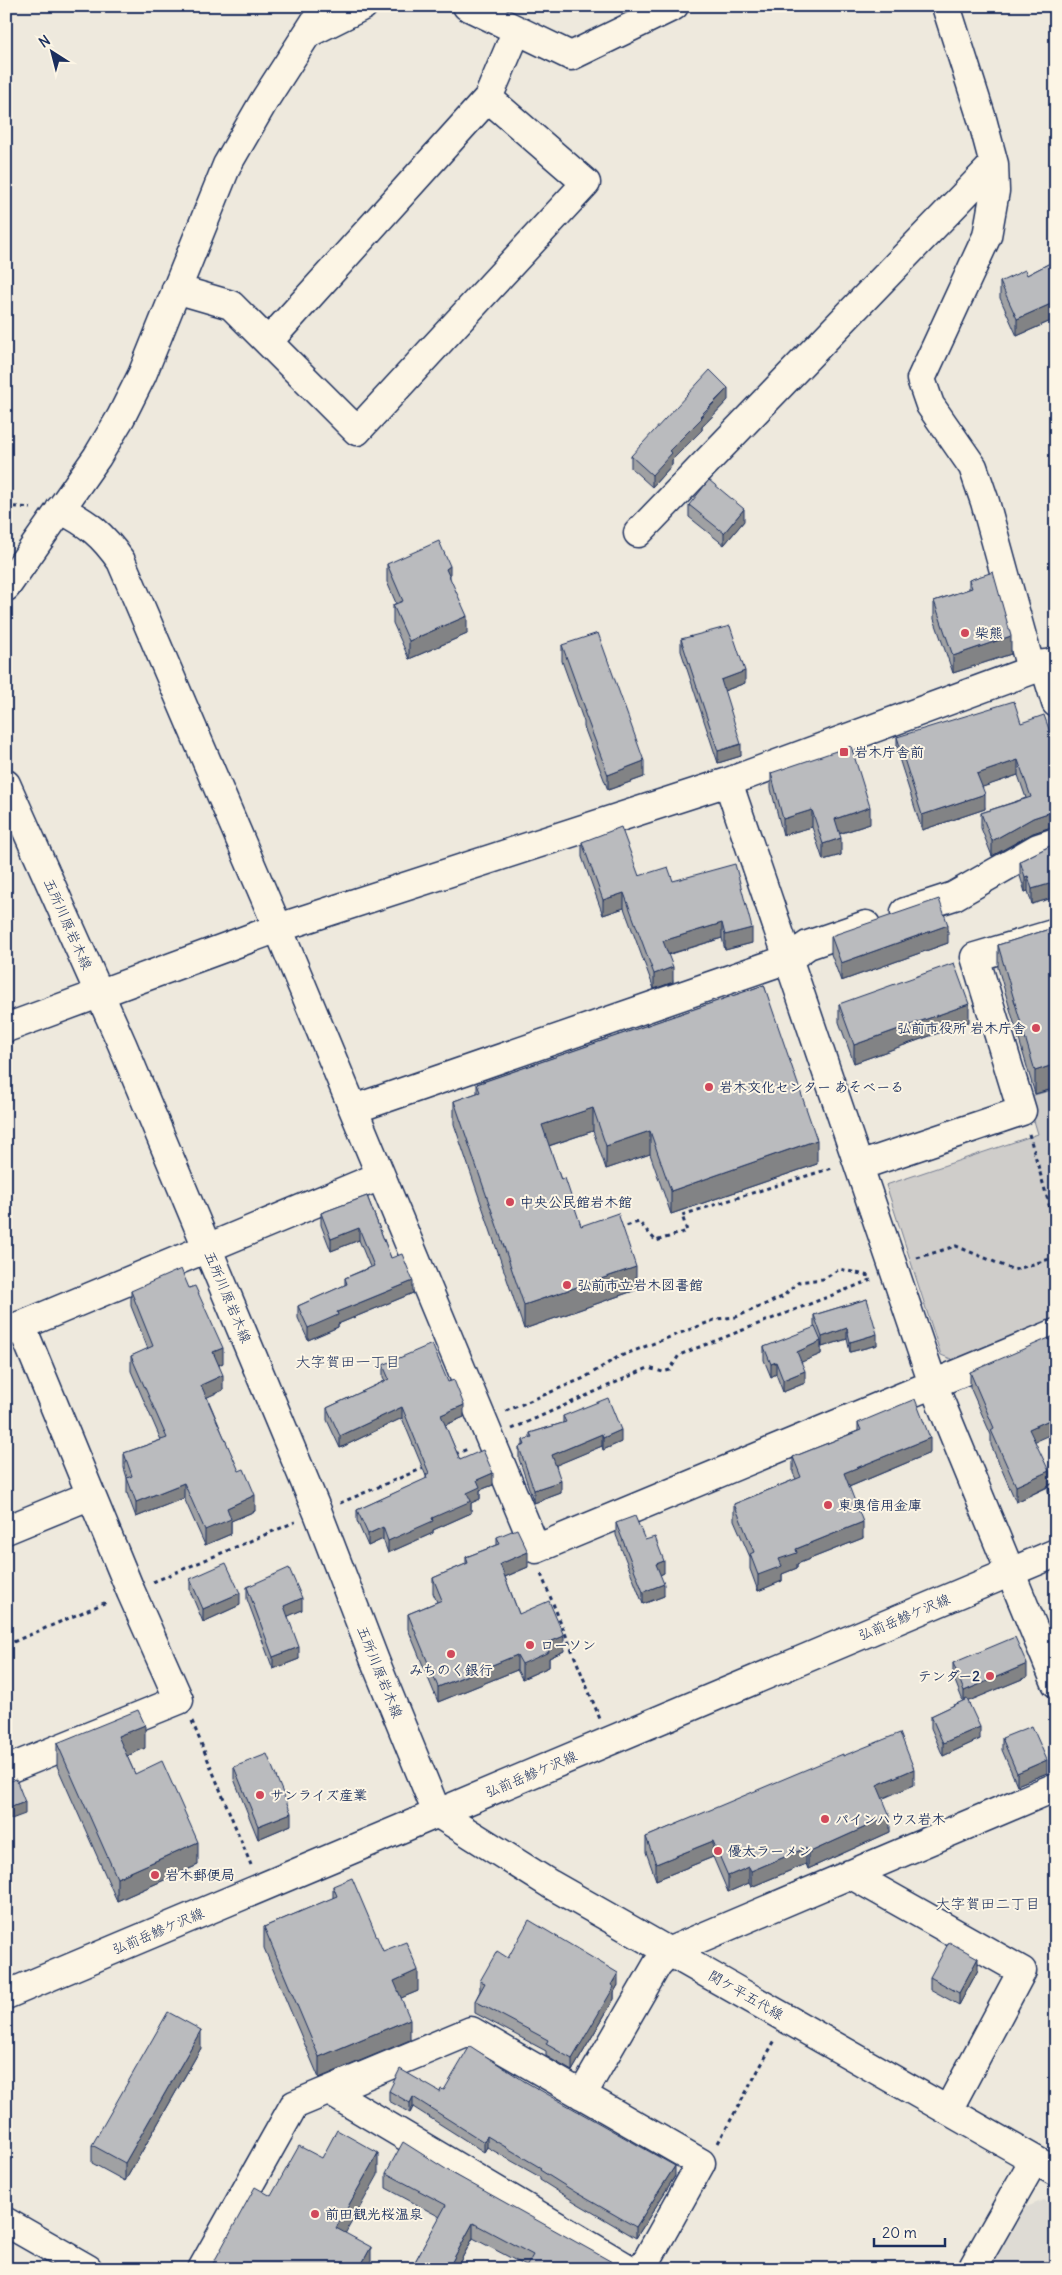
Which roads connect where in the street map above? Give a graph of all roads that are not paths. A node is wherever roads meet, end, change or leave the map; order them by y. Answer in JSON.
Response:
{"nodes":[{"id":1,"x":325,"y":6,"type":"edge"},
{"id":2,"x":363,"y":6,"type":"edge"},
{"id":3,"x":467,"y":6,"type":"edge"},
{"id":4,"x":674,"y":6,"type":"edge"},
{"id":5,"x":946,"y":6,"type":"edge"},
{"id":6,"x":517,"y":30,"type":"junction"},
{"id":7,"x":308,"y":33,"type":"junction"},
{"id":8,"x":488,"y":98,"type":"junction"},
{"id":9,"x":994,"y":164,"type":"junction"},
{"id":10,"x":176,"y":288,"type":"junction"},
{"id":11,"x":268,"y":342,"type":"junction"},
{"id":12,"x":60,"y":509,"type":"junction"},
{"id":13,"x":638,"y":532,"type":"dead end"},
{"id":14,"x":6,"y":587,"type":"edge"},
{"id":15,"x":1044,"y":665,"type":"edge"},
{"id":16,"x":1056,"y":703,"type":"edge"},
{"id":17,"x":728,"y":782,"type":"junction"},
{"id":18,"x":6,"y":784,"type":"edge"},
{"id":19,"x":1056,"y":842,"type":"edge"},
{"id":20,"x":278,"y":928,"type":"junction"},
{"id":21,"x":1056,"y":933,"type":"edge"},
{"id":22,"x":788,"y":959,"type":"junction"},
{"id":23,"x":99,"y":993,"type":"junction"},
{"id":24,"x":6,"y":1028,"type":"edge"},
{"id":25,"x":354,"y":1109,"type":"junction"},
{"id":26,"x":858,"y":1163,"type":"junction"},
{"id":27,"x":380,"y":1176,"type":"junction"},
{"id":28,"x":207,"y":1248,"type":"junction"},
{"id":29,"x":14,"y":1328,"type":"edge"},
{"id":30,"x":1056,"y":1333,"type":"edge"},
{"id":31,"x":933,"y":1384,"type":"junction"},
{"id":32,"x":91,"y":1495,"type":"junction"},
{"id":33,"x":6,"y":1530,"type":"edge"},
{"id":34,"x":1056,"y":1553,"type":"edge"},
{"id":35,"x":1009,"y":1573,"type":"junction"},
{"id":36,"x":1056,"y":1683,"type":"edge"},
{"id":37,"x":6,"y":1770,"type":"edge"},
{"id":38,"x":1056,"y":1786,"type":"edge"},
{"id":39,"x":437,"y":1813,"type":"junction"},
{"id":40,"x":850,"y":1874,"type":"junction"},
{"id":41,"x":670,"y":1951,"type":"junction"},
{"id":42,"x":6,"y":1995,"type":"edge"},
{"id":43,"x":329,"y":2091,"type":"junction"},
{"id":44,"x":582,"y":2095,"type":"junction"},
{"id":45,"x":948,"y":2110,"type":"junction"},
{"id":46,"x":1045,"y":2166,"type":"edge"},
{"id":47,"x":6,"y":2222,"type":"edge"},
{"id":48,"x":88,"y":2269,"type":"edge"},
{"id":49,"x":202,"y":2269,"type":"edge"},
{"id":50,"x":629,"y":2269,"type":"edge"},
{"id":51,"x":642,"y":2269,"type":"edge"},
{"id":52,"x":972,"y":2269,"type":"edge"}],
"edges":[{"from":1,"to":7,"type":"street"},
{"from":2,"to":7,"type":"street"},
{"from":3,"to":6,"type":"street"},
{"from":4,"to":6,"type":"street"},
{"from":5,"to":9,"type":"street"},
{"from":6,"to":8,"type":"street"},
{"from":7,"to":10,"type":"street"},
{"from":8,"to":11,"type":"street"},
{"from":8,"to":11,"type":"street"},
{"from":9,"to":13,"type":"street"},
{"from":9,"to":15,"type":"street"},
{"from":10,"to":11,"type":"street"},
{"from":10,"to":12,"type":"street"},
{"from":12,"to":14,"type":"street"},
{"from":12,"to":20,"type":"street"},
{"from":15,"to":16,"type":"street"},
{"from":15,"to":17,"type":"street"},
{"from":17,"to":20,"type":"street"},
{"from":17,"to":22,"type":"street"},
{"from":18,"to":23,"type":"street","name":"五所川原岩木線"},
{"from":19,"to":22,"type":"street"},
{"from":20,"to":23,"type":"street"},
{"from":20,"to":25,"type":"street"},
{"from":21,"to":26,"type":"street"},
{"from":22,"to":25,"type":"street"},
{"from":22,"to":26,"type":"street"},
{"from":23,"to":24,"type":"street"},
{"from":23,"to":28,"type":"street","name":"五所川原岩木線"},
{"from":25,"to":27,"type":"street"},
{"from":26,"to":31,"type":"street"},
{"from":27,"to":28,"type":"street"},
{"from":27,"to":31,"type":"street"},
{"from":28,"to":29,"type":"street"},
{"from":28,"to":39,"type":"street","name":"五所川原岩木線"},
{"from":29,"to":32,"type":"street"},
{"from":30,"to":31,"type":"street"},
{"from":31,"to":35,"type":"street"},
{"from":32,"to":33,"type":"street"},
{"from":32,"to":37,"type":"street"},
{"from":34,"to":35,"type":"street","name":"弘前岳鰺ケ沢線"},
{"from":35,"to":36,"type":"street"},
{"from":35,"to":39,"type":"street","name":"弘前岳鰺ケ沢線"},
{"from":38,"to":40,"type":"street"},
{"from":39,"to":41,"type":"street","name":"関ケ平五代線"},
{"from":39,"to":42,"type":"street","name":"弘前岳鰺ケ沢線"},
{"from":40,"to":41,"type":"street"},
{"from":40,"to":45,"type":"street"},
{"from":41,"to":44,"type":"street"},
{"from":41,"to":45,"type":"street","name":"関ケ平五代線"},
{"from":43,"to":44,"type":"street"},
{"from":43,"to":49,"type":"street"},
{"from":43,"to":50,"type":"street"},
{"from":44,"to":51,"type":"street"},
{"from":45,"to":46,"type":"street","name":"関ケ平五代線"},
{"from":46,"to":52,"type":"street"},
{"from":47,"to":48,"type":"street"}]}
